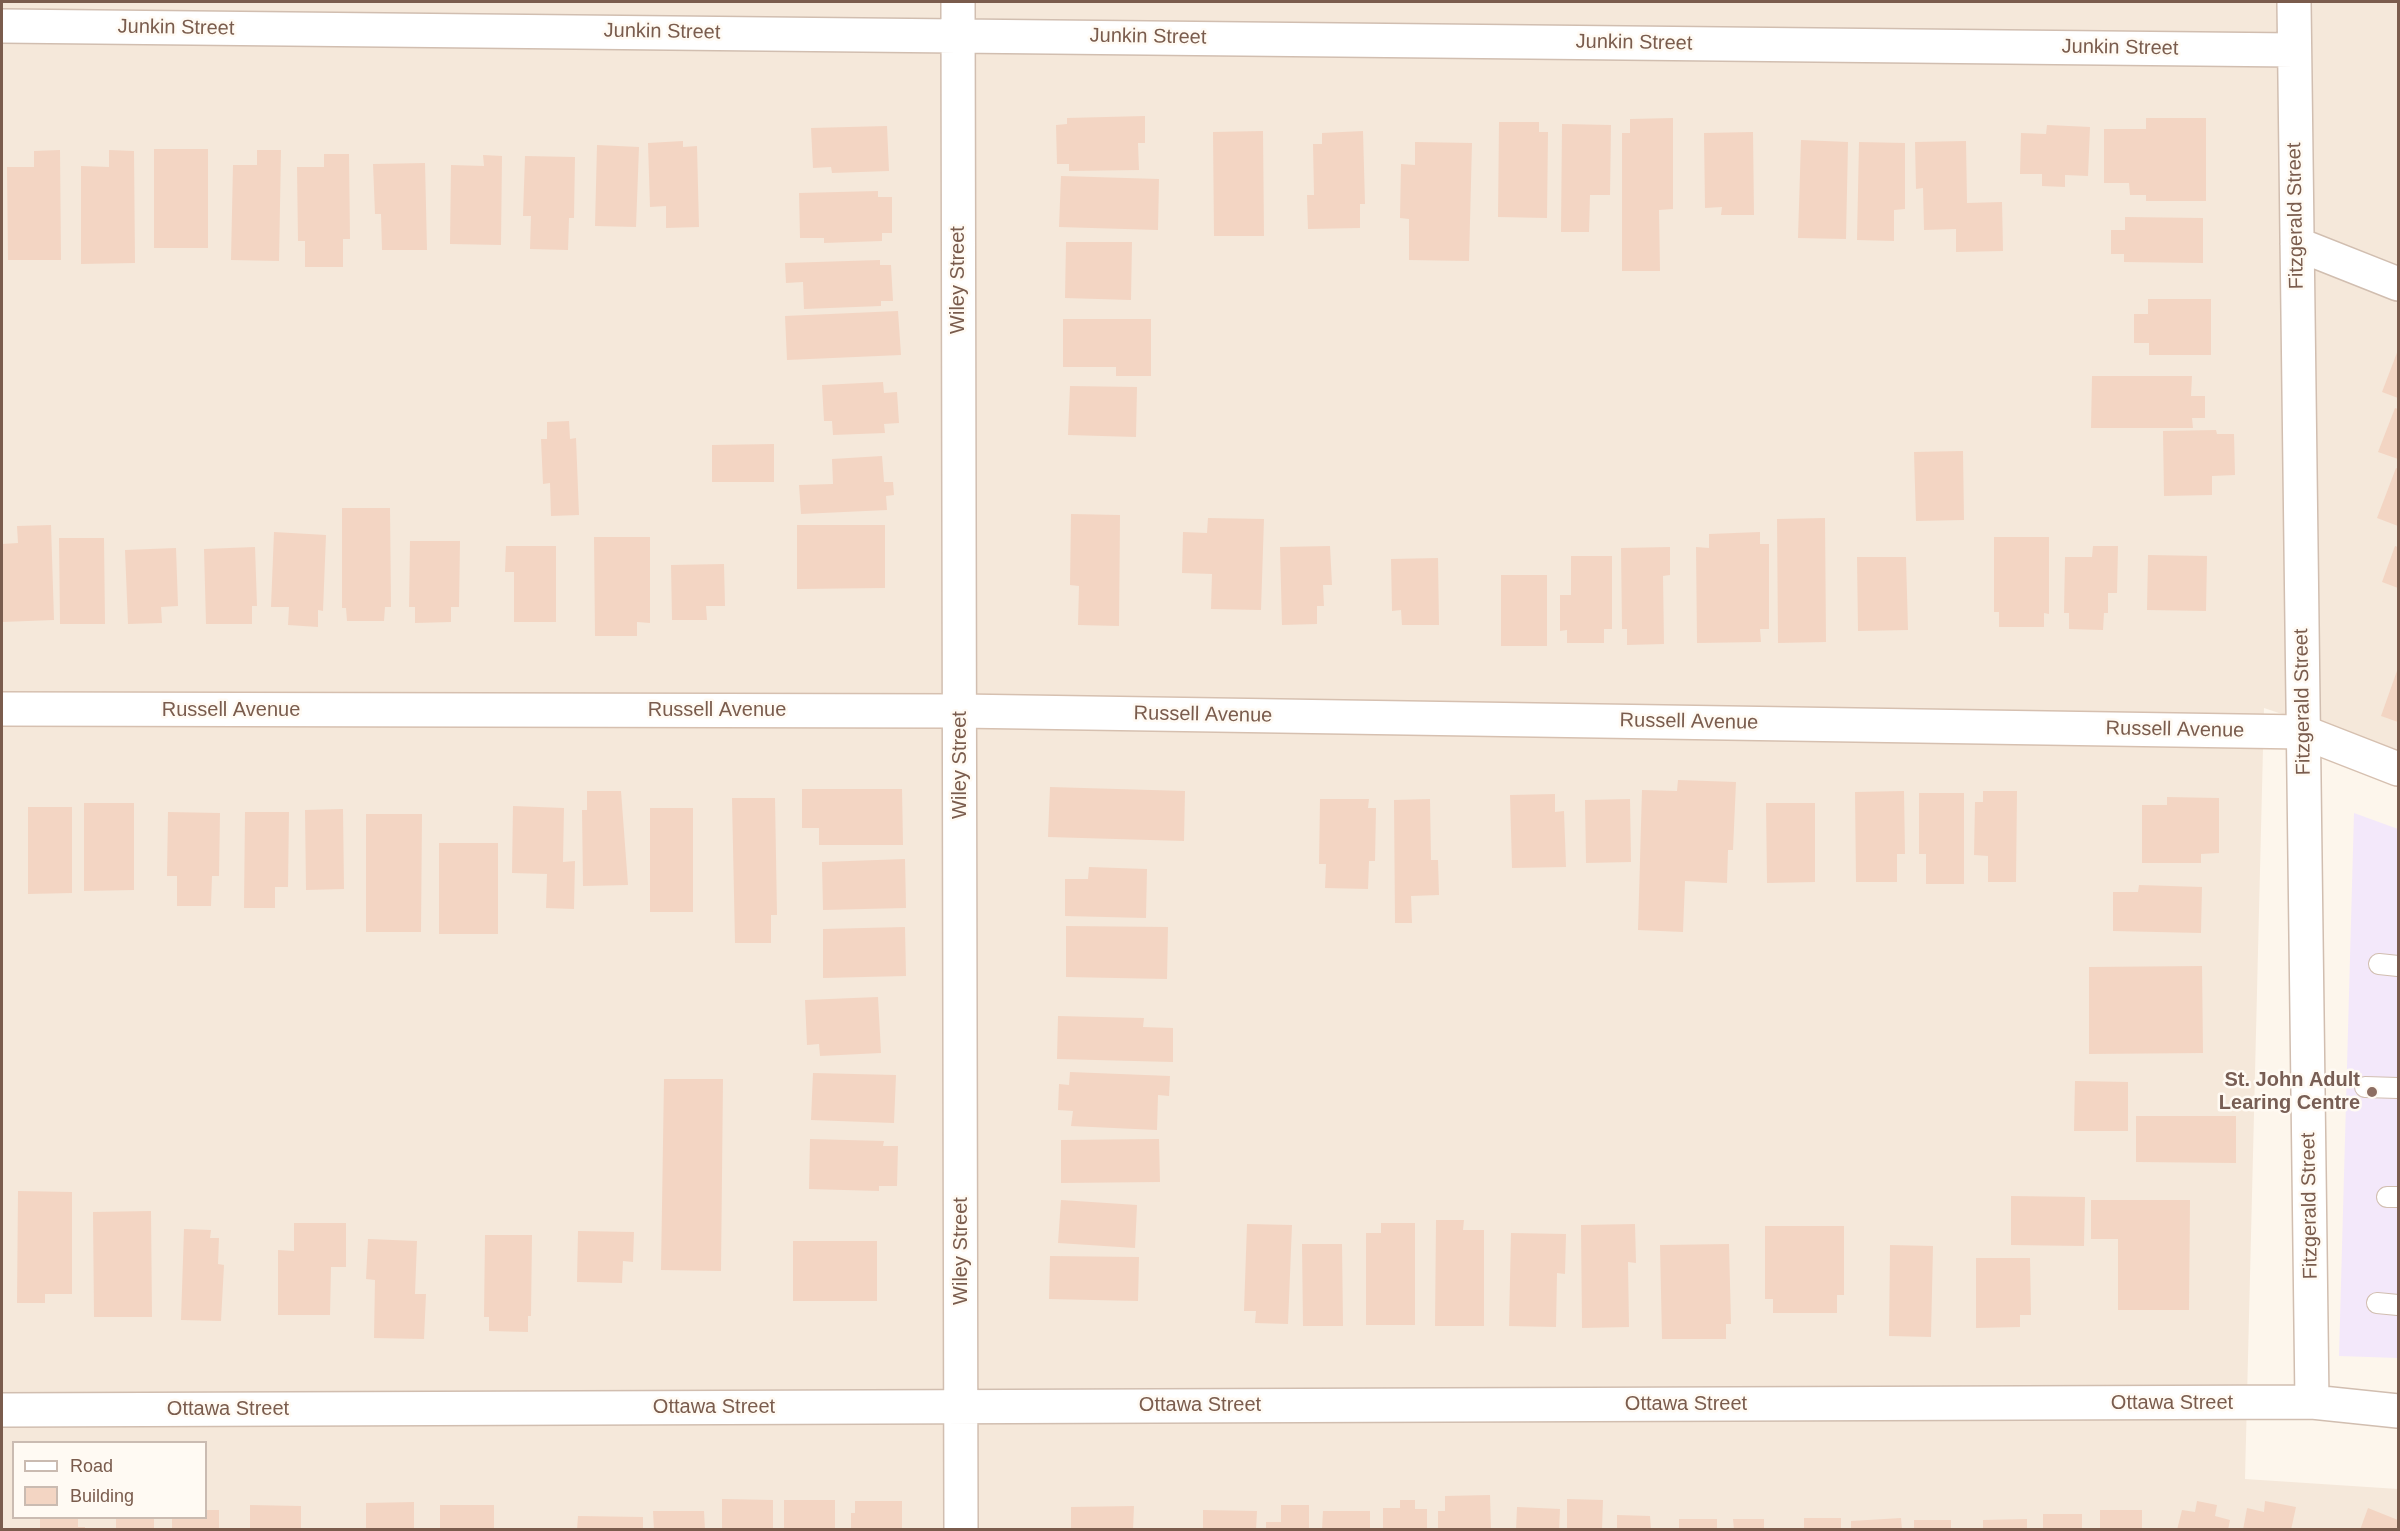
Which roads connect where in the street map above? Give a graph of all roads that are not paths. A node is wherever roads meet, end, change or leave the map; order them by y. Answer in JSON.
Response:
{"nodes":[{"id":1,"x":958,"y":2,"type":"edge"},
{"id":2,"x":2294,"y":2,"type":"edge"},
{"id":3,"x":2,"y":26,"type":"edge"},
{"id":4,"x":957,"y":35,"type":"junction"},
{"id":5,"x":2294,"y":50,"type":"junction"},
{"id":6,"x":2297,"y":244,"type":"junction"},
{"id":7,"x":2398,"y":284,"type":"edge"},
{"id":8,"x":2,"y":709,"type":"edge"},
{"id":9,"x":960,"y":711,"type":"junction"},
{"id":10,"x":2303,"y":732,"type":"junction"},
{"id":11,"x":2398,"y":769,"type":"edge"},
{"id":12,"x":2379,"y":964,"type":"dead end"},
{"id":13,"x":2398,"y":966,"type":"edge"},
{"id":14,"x":2364,"y":1087,"type":"dead end"},
{"id":15,"x":2398,"y":1088,"type":"edge"},
{"id":16,"x":2376,"y":1303,"type":"dead end"},
{"id":17,"x":2398,"y":1305,"type":"edge"},
{"id":18,"x":2312,"y":1402,"type":"junction"},
{"id":19,"x":961,"y":1406,"type":"junction"},
{"id":20,"x":2,"y":1410,"type":"edge"},
{"id":21,"x":2398,"y":1411,"type":"edge"},
{"id":22,"x":961,"y":1530,"type":"edge"}],
"edges":[{"from":1,"to":4,"type":"street","name":"Wiley Street"},
{"from":2,"to":5,"type":"street","name":"Fitzgerald Street"},
{"from":3,"to":4,"type":"street","name":"Junkin Street"},
{"from":4,"to":5,"type":"street","name":"Junkin Street"},
{"from":4,"to":9,"type":"street","name":"Wiley Street"},
{"from":5,"to":6,"type":"street","name":"Fitzgerald Street"},
{"from":6,"to":7,"type":"street"},
{"from":6,"to":10,"type":"street","name":"Fitzgerald Street"},
{"from":8,"to":9,"type":"street","name":"Russell Avenue"},
{"from":9,"to":10,"type":"street","name":"Russell Avenue"},
{"from":9,"to":19,"type":"street","name":"Wiley Street"},
{"from":10,"to":11,"type":"street","name":"Russell Avenue"},
{"from":10,"to":18,"type":"street","name":"Fitzgerald Street"},
{"from":12,"to":13,"type":"lane"},
{"from":14,"to":15,"type":"lane"},
{"from":16,"to":17,"type":"lane"},
{"from":18,"to":19,"type":"street","name":"Ottawa Street"},
{"from":18,"to":21,"type":"street","name":"Ottawa Street"},
{"from":19,"to":20,"type":"street","name":"Ottawa Street"},
{"from":19,"to":22,"type":"street","name":"Wiley Street"}]}
